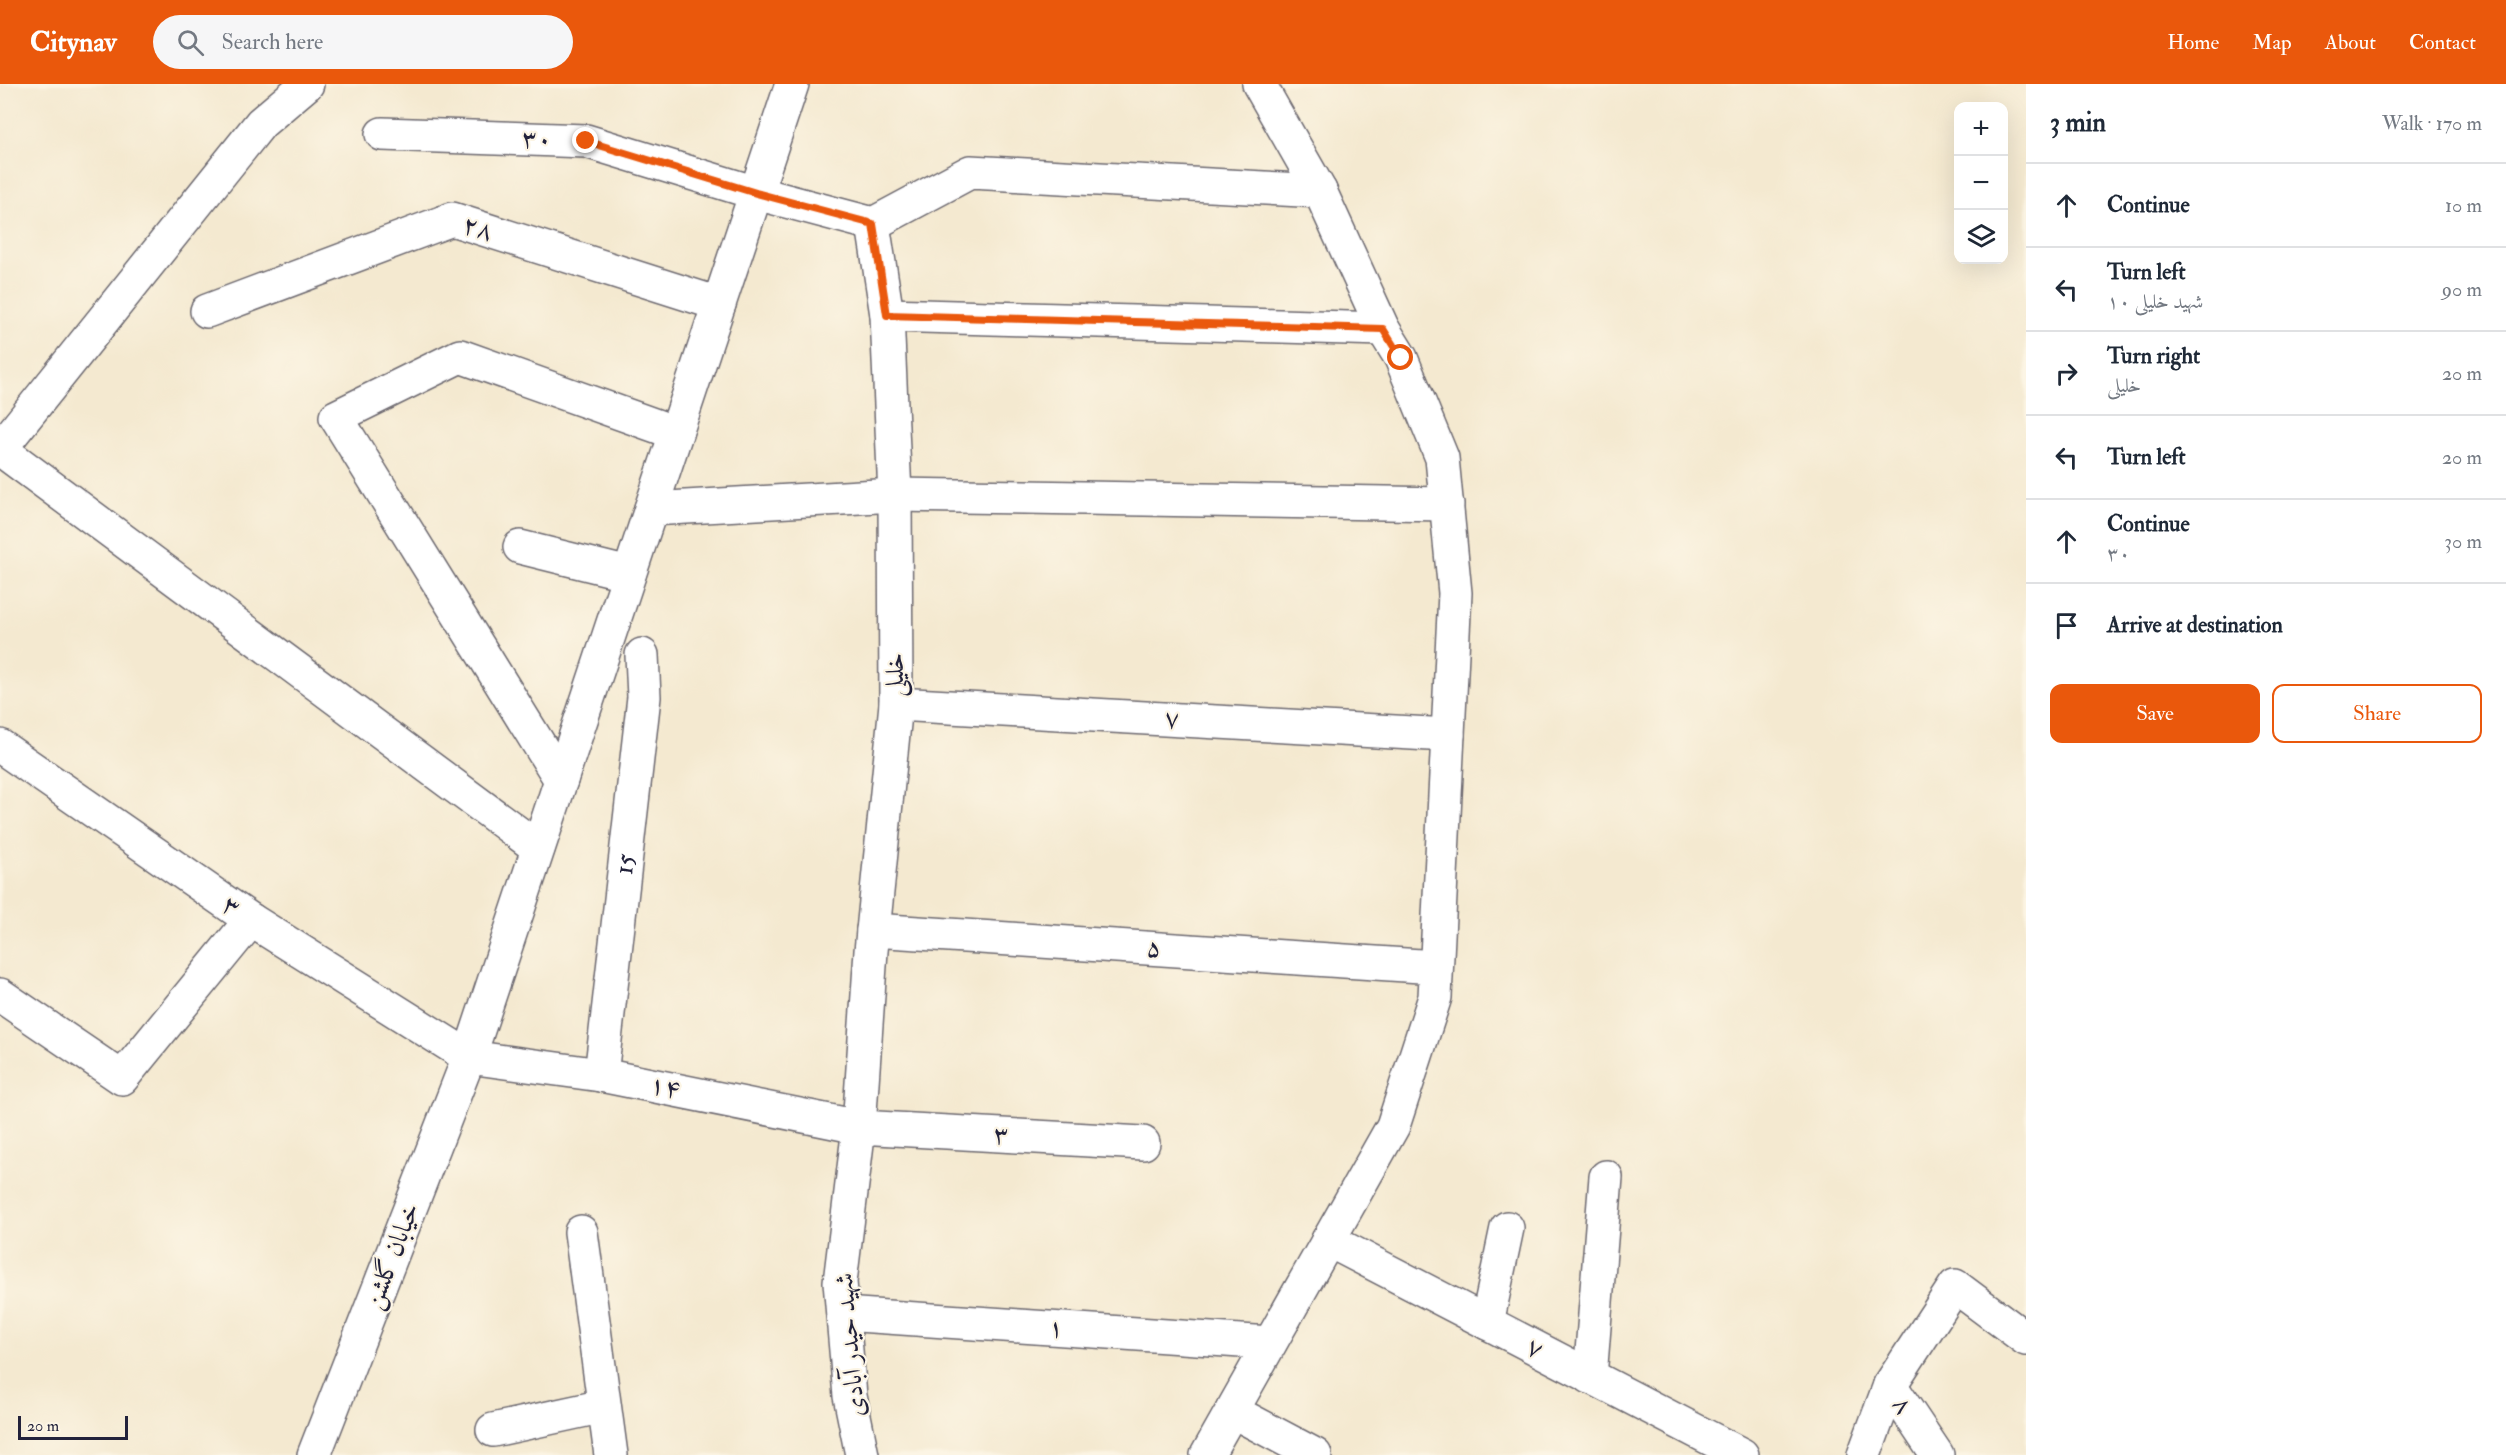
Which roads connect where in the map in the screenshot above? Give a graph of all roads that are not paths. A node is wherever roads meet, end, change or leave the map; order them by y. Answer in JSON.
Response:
{"nodes":[{"id":1,"x":307,"y":84,"type":"edge"},
{"id":2,"x":792,"y":84,"type":"edge"},
{"id":3,"x":1259,"y":84,"type":"edge"},
{"id":4,"x":382,"y":134,"type":"dead end"},
{"id":5,"x":1320,"y":191,"type":"junction"},
{"id":6,"x":756,"y":193,"type":"junction"},
{"id":7,"x":873,"y":224,"type":"junction"},
{"id":8,"x":719,"y":304,"type":"junction"},
{"id":9,"x":207,"y":311,"type":"dead end"},
{"id":10,"x":887,"y":315,"type":"junction"},
{"id":11,"x":1383,"y":329,"type":"junction"},
{"id":12,"x":676,"y":432,"type":"junction"},
{"id":13,"x":0,"y":449,"type":"edge"},
{"id":14,"x":895,"y":495,"type":"junction"},
{"id":15,"x":1447,"y":504,"type":"junction"},
{"id":16,"x":651,"y":509,"type":"junction"},
{"id":17,"x":520,"y":547,"type":"dead end"},
{"id":18,"x":629,"y":574,"type":"junction"},
{"id":19,"x":642,"y":656,"type":"dead end"},
{"id":20,"x":896,"y":704,"type":"junction"},
{"id":21,"x":1448,"y":735,"type":"junction"},
{"id":22,"x":0,"y":746,"type":"edge"},
{"id":23,"x":561,"y":780,"type":"junction"},
{"id":24,"x":538,"y":848,"type":"junction"},
{"id":25,"x":251,"y":920,"type":"junction"},
{"id":26,"x":873,"y":930,"type":"junction"},
{"id":27,"x":1436,"y":967,"type":"junction"},
{"id":28,"x":0,"y":995,"type":"edge"},
{"id":29,"x":469,"y":1057,"type":"junction"},
{"id":30,"x":601,"y":1075,"type":"junction"},
{"id":31,"x":859,"y":1127,"type":"junction"},
{"id":32,"x":1143,"y":1143,"type":"dead end"},
{"id":33,"x":1606,"y":1177,"type":"dead end"},
{"id":34,"x":1507,"y":1228,"type":"dead end"},
{"id":35,"x":581,"y":1232,"type":"dead end"},
{"id":36,"x":1328,"y":1240,"type":"junction"},
{"id":37,"x":843,"y":1314,"type":"junction"},
{"id":38,"x":1487,"y":1323,"type":"junction"},
{"id":39,"x":2026,"y":1339,"type":"edge"},
{"id":40,"x":1270,"y":1343,"type":"junction"},
{"id":41,"x":1590,"y":1377,"type":"junction"},
{"id":42,"x":1890,"y":1385,"type":"junction"},
{"id":43,"x":604,"y":1406,"type":"junction"},
{"id":44,"x":1232,"y":1411,"type":"junction"},
{"id":45,"x":493,"y":1430,"type":"dead end"},
{"id":46,"x":314,"y":1455,"type":"edge"},
{"id":47,"x":611,"y":1455,"type":"edge"},
{"id":48,"x":862,"y":1455,"type":"edge"},
{"id":49,"x":1207,"y":1455,"type":"edge"},
{"id":50,"x":1315,"y":1455,"type":"edge"},
{"id":51,"x":1742,"y":1455,"type":"edge"},
{"id":52,"x":1864,"y":1455,"type":"edge"},
{"id":53,"x":1937,"y":1455,"type":"edge"}],
"edges":[{"from":1,"to":13,"type":"street"},
{"from":2,"to":6,"type":"street","name":"خیابان گلشن"},
{"from":3,"to":5,"type":"street"},
{"from":4,"to":6,"type":"street","name":"۳۰"},
{"from":5,"to":7,"type":"street"},
{"from":5,"to":11,"type":"street"},
{"from":6,"to":7,"type":"street","name":"۳۰"},
{"from":6,"to":8,"type":"street","name":"خیابان گلشن"},
{"from":7,"to":10,"type":"street","name":"خلیلی"},
{"from":8,"to":9,"type":"street","name":"۲۸"},
{"from":8,"to":12,"type":"street","name":"خیابان گلشن"},
{"from":10,"to":11,"type":"street"},
{"from":10,"to":14,"type":"street","name":"خلیلی"},
{"from":11,"to":15,"type":"street"},
{"from":12,"to":16,"type":"street","name":"خیابان گلشن"},
{"from":12,"to":23,"type":"street"},
{"from":13,"to":24,"type":"street"},
{"from":14,"to":15,"type":"street"},
{"from":14,"to":16,"type":"street"},
{"from":14,"to":20,"type":"street","name":"خلیلی"},
{"from":15,"to":21,"type":"street"},
{"from":16,"to":18,"type":"street","name":"خیابان گلشن"},
{"from":17,"to":18,"type":"street"},
{"from":18,"to":23,"type":"street","name":"خیابان گلشن"},
{"from":19,"to":30,"type":"street","name":"15"},
{"from":20,"to":21,"type":"street","name":"۷"},
{"from":20,"to":26,"type":"street","name":"خلیلی"},
{"from":21,"to":27,"type":"street"},
{"from":22,"to":25,"type":"street","name":"۳"},
{"from":23,"to":24,"type":"street","name":"خیابان گلشن"},
{"from":24,"to":29,"type":"street","name":"خیابان گلشن"},
{"from":25,"to":28,"type":"street"},
{"from":25,"to":29,"type":"street","name":"۳"},
{"from":26,"to":27,"type":"street","name":"۵"},
{"from":26,"to":31,"type":"street","name":"خلیلی"},
{"from":27,"to":36,"type":"street"},
{"from":29,"to":30,"type":"street","name":"۱۴"},
{"from":29,"to":46,"type":"street","name":"خیابان گلشن"},
{"from":30,"to":31,"type":"street","name":"۱۴"},
{"from":31,"to":32,"type":"street","name":"۳"},
{"from":31,"to":37,"type":"street","name":"شهید حیدر آبادی"},
{"from":33,"to":41,"type":"street"},
{"from":34,"to":38,"type":"street"},
{"from":35,"to":43,"type":"street"},
{"from":36,"to":38,"type":"street","name":"۷"},
{"from":36,"to":40,"type":"street"},
{"from":37,"to":40,"type":"street","name":"۱"},
{"from":37,"to":48,"type":"street","name":"شهید حیدر آبادی"},
{"from":38,"to":41,"type":"street","name":"۷"},
{"from":39,"to":42,"type":"street"},
{"from":40,"to":44,"type":"street"},
{"from":41,"to":51,"type":"street","name":"۷"},
{"from":42,"to":52,"type":"street"},
{"from":42,"to":53,"type":"street","name":"۸"},
{"from":43,"to":45,"type":"street"},
{"from":43,"to":47,"type":"street"},
{"from":44,"to":49,"type":"street"},
{"from":44,"to":50,"type":"street"}]}
